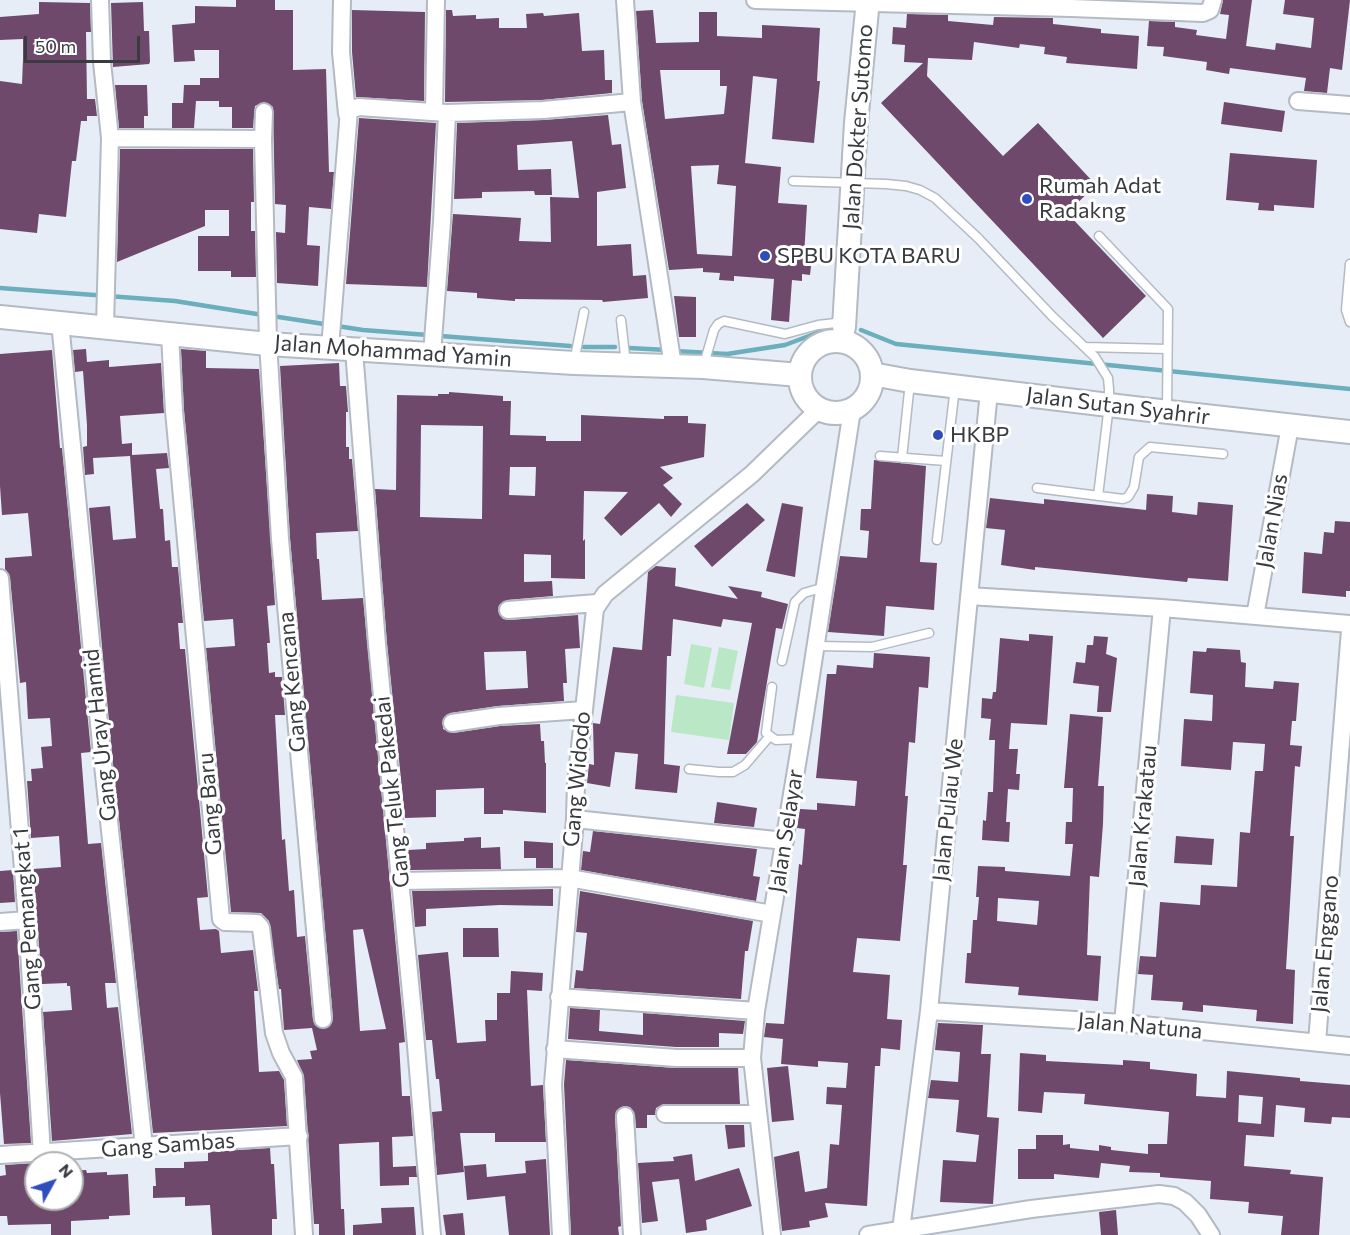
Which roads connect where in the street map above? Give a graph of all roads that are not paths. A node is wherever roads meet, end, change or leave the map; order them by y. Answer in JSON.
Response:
{"nodes":[{"id":1,"x":100,"y":0,"type":"edge"},
{"id":2,"x":342,"y":0,"type":"edge"},
{"id":3,"x":436,"y":0,"type":"edge"},
{"id":4,"x":625,"y":0,"type":"edge"},
{"id":5,"x":755,"y":0,"type":"edge"},
{"id":6,"x":1213,"y":0,"type":"edge"},
{"id":7,"x":868,"y":2,"type":"edge"},
{"id":8,"x":1072,"y":4,"type":"edge"},
{"id":9,"x":1298,"y":100,"type":"dead end"},
{"id":10,"x":632,"y":102,"type":"junction"},
{"id":11,"x":1350,"y":105,"type":"edge"},
{"id":12,"x":264,"y":112,"type":"dead end"},
{"id":13,"x":441,"y":112,"type":"junction"},
{"id":14,"x":347,"y":114,"type":"junction"},
{"id":15,"x":110,"y":138,"type":"junction"},
{"id":16,"x":263,"y":139,"type":"junction"},
{"id":17,"x":794,"y":181,"type":"dead end"},
{"id":18,"x":852,"y":183,"type":"junction"},
{"id":19,"x":1099,"y":236,"type":"dead end"},
{"id":20,"x":1350,"y":264,"type":"edge"},
{"id":21,"x":584,"y":312,"type":"dead end"},
{"id":22,"x":0,"y":317,"type":"edge"},
{"id":23,"x":621,"y":320,"type":"dead end"},
{"id":24,"x":60,"y":322,"type":"junction"},
{"id":25,"x":1350,"y":322,"type":"edge"},
{"id":26,"x":105,"y":326,"type":"junction"},
{"id":27,"x":170,"y":333,"type":"junction"},
{"id":28,"x":844,"y":334,"type":"junction"},
{"id":29,"x":268,"y":343,"type":"junction"},
{"id":30,"x":330,"y":347,"type":"junction"},
{"id":31,"x":1085,"y":347,"type":"junction"},
{"id":32,"x":1167,"y":349,"type":"junction"},
{"id":33,"x":354,"y":350,"type":"junction"},
{"id":34,"x":432,"y":354,"type":"junction"},
{"id":35,"x":574,"y":363,"type":"junction"},
{"id":36,"x":626,"y":364,"type":"junction"},
{"id":37,"x":672,"y":365,"type":"junction"},
{"id":38,"x":704,"y":366,"type":"junction"},
{"id":39,"x":796,"y":372,"type":"junction"},
{"id":40,"x":876,"y":379,"type":"junction"},
{"id":41,"x":910,"y":381,"type":"junction"},
{"id":42,"x":955,"y":387,"type":"junction"},
{"id":43,"x":989,"y":391,"type":"junction"},
{"id":44,"x":1109,"y":405,"type":"junction"},
{"id":45,"x":813,"y":411,"type":"junction"},
{"id":46,"x":1167,"y":412,"type":"junction"},
{"id":47,"x":847,"y":417,"type":"junction"},
{"id":48,"x":1290,"y":426,"type":"junction"},
{"id":49,"x":1350,"y":432,"type":"edge"},
{"id":50,"x":1223,"y":454,"type":"dead end"},
{"id":51,"x":880,"y":456,"type":"dead end"},
{"id":52,"x":902,"y":458,"type":"junction"},
{"id":53,"x":946,"y":461,"type":"junction"},
{"id":54,"x":1037,"y":488,"type":"dead end"},
{"id":55,"x":1098,"y":496,"type":"junction"},
{"id":56,"x":938,"y":540,"type":"dead end"},
{"id":57,"x":0,"y":578,"type":"edge"},
{"id":58,"x":825,"y":587,"type":"junction"},
{"id":59,"x":969,"y":596,"type":"junction"},
{"id":60,"x":597,"y":603,"type":"junction"},
{"id":61,"x":1162,"y":608,"type":"junction"},
{"id":62,"x":508,"y":610,"type":"dead end"},
{"id":63,"x":1254,"y":616,"type":"junction"},
{"id":64,"x":1350,"y":624,"type":"edge"},
{"id":65,"x":1350,"y":630,"type":"edge"},
{"id":66,"x":929,"y":633,"type":"dead end"},
{"id":67,"x":816,"y":646,"type":"junction"},
{"id":68,"x":782,"y":661,"type":"dead end"},
{"id":69,"x":772,"y":687,"type":"dead end"},
{"id":70,"x":583,"y":710,"type":"junction"},
{"id":71,"x":6,"y":715,"type":"edge"},
{"id":72,"x":452,"y":723,"type":"dead end"},
{"id":73,"x":769,"y":737,"type":"junction"},
{"id":74,"x":801,"y":739,"type":"junction"},
{"id":75,"x":689,"y":769,"type":"dead end"},
{"id":76,"x":575,"y":819,"type":"junction"},
{"id":77,"x":784,"y":841,"type":"junction"},
{"id":78,"x":569,"y":878,"type":"junction"},
{"id":79,"x":400,"y":881,"type":"junction"},
{"id":80,"x":772,"y":914,"type":"junction"},
{"id":81,"x":27,"y":920,"type":"junction"},
{"id":82,"x":0,"y":922,"type":"edge"},
{"id":83,"x":559,"y":997,"type":"junction"},
{"id":84,"x":756,"y":1011,"type":"junction"},
{"id":85,"x":929,"y":1011,"type":"junction"},
{"id":86,"x":323,"y":1019,"type":"dead end"},
{"id":87,"x":1123,"y":1023,"type":"junction"},
{"id":88,"x":1317,"y":1042,"type":"junction"},
{"id":89,"x":1350,"y":1046,"type":"edge"},
{"id":90,"x":555,"y":1049,"type":"junction"},
{"id":91,"x":752,"y":1058,"type":"junction"},
{"id":92,"x":665,"y":1114,"type":"dead end"},
{"id":93,"x":758,"y":1114,"type":"junction"},
{"id":94,"x":626,"y":1116,"type":"dead end"},
{"id":95,"x":299,"y":1136,"type":"junction"},
{"id":96,"x":144,"y":1147,"type":"junction"},
{"id":97,"x":42,"y":1151,"type":"edge"},
{"id":98,"x":76,"y":1151,"type":"edge"},
{"id":99,"x":24,"y":1154,"type":"edge"},
{"id":100,"x":0,"y":1155,"type":"edge"},
{"id":101,"x":901,"y":1230,"type":"junction"},
{"id":102,"x":304,"y":1235,"type":"edge"},
{"id":103,"x":432,"y":1235,"type":"edge"},
{"id":104,"x":561,"y":1235,"type":"edge"},
{"id":105,"x":632,"y":1235,"type":"edge"},
{"id":106,"x":772,"y":1235,"type":"edge"},
{"id":107,"x":868,"y":1235,"type":"edge"},
{"id":108,"x":1211,"y":1235,"type":"edge"}],
"edges":[{"from":1,"to":15,"type":"street"},
{"from":2,"to":14,"type":"street"},
{"from":3,"to":13,"type":"street"},
{"from":4,"to":10,"type":"street"},
{"from":5,"to":7,"type":"street"},
{"from":6,"to":8,"type":"street"},
{"from":7,"to":8,"type":"street"},
{"from":7,"to":18,"type":"street","name":"Jalan Dokter Sutomo"},
{"from":9,"to":11,"type":"street"},
{"from":10,"to":13,"type":"street"},
{"from":10,"to":37,"type":"street"},
{"from":12,"to":16,"type":"street","name":"Gang Kencana"},
{"from":13,"to":14,"type":"street"},
{"from":13,"to":34,"type":"street"},
{"from":14,"to":30,"type":"street"},
{"from":15,"to":16,"type":"street"},
{"from":15,"to":26,"type":"street"},
{"from":16,"to":29,"type":"street","name":"Gang Kencana"},
{"from":17,"to":18,"type":"lane"},
{"from":18,"to":28,"type":"street","name":"Jalan Dokter Sutomo"},
{"from":18,"to":31,"type":"lane"},
{"from":19,"to":32,"type":"lane"},
{"from":20,"to":25,"type":"lane"},
{"from":21,"to":35,"type":"lane"},
{"from":22,"to":24,"type":"street","name":"Jalan Mohammad Yamin"},
{"from":23,"to":36,"type":"lane"},
{"from":24,"to":26,"type":"street","name":"Jalan Mohammad Yamin"},
{"from":24,"to":96,"type":"street","name":"Gang Uray Hamid"},
{"from":26,"to":27,"type":"street","name":"Jalan Mohammad Yamin"},
{"from":27,"to":29,"type":"street","name":"Jalan Mohammad Yamin"},
{"from":27,"to":95,"type":"street","name":"Gang Baru"},
{"from":28,"to":38,"type":"lane"},
{"from":28,"to":39,"type":"street"},
{"from":28,"to":40,"type":"street"},
{"from":29,"to":30,"type":"street","name":"Jalan Mohammad Yamin"},
{"from":29,"to":86,"type":"street","name":"Gang Kencana"},
{"from":30,"to":33,"type":"street","name":"Jalan Mohammad Yamin"},
{"from":31,"to":32,"type":"lane"},
{"from":31,"to":44,"type":"lane"},
{"from":32,"to":46,"type":"lane"},
{"from":33,"to":34,"type":"street","name":"Jalan Mohammad Yamin"},
{"from":33,"to":79,"type":"street","name":"Gang Teluk Pakedai"},
{"from":34,"to":35,"type":"street","name":"Jalan Mohammad Yamin"},
{"from":35,"to":36,"type":"street","name":"Jalan Mohammad Yamin"},
{"from":36,"to":37,"type":"street","name":"Jalan Mohammad Yamin"},
{"from":37,"to":38,"type":"street","name":"Jalan Mohammad Yamin"},
{"from":38,"to":39,"type":"street","name":"Jalan Mohammad Yamin"},
{"from":39,"to":45,"type":"street"},
{"from":40,"to":41,"type":"street","name":"Jalan Sutan Syahrir"},
{"from":40,"to":47,"type":"street"},
{"from":41,"to":42,"type":"street","name":"Jalan Sutan Syahrir"},
{"from":41,"to":52,"type":"lane"},
{"from":42,"to":43,"type":"street","name":"Jalan Sutan Syahrir"},
{"from":42,"to":53,"type":"lane"},
{"from":43,"to":44,"type":"street","name":"Jalan Sutan Syahrir"},
{"from":43,"to":59,"type":"street","name":"Jalan Pulau We"},
{"from":44,"to":46,"type":"street","name":"Jalan Sutan Syahrir"},
{"from":44,"to":55,"type":"lane"},
{"from":45,"to":47,"type":"street"},
{"from":45,"to":60,"type":"street"},
{"from":46,"to":48,"type":"street","name":"Jalan Sutan Syahrir"},
{"from":47,"to":58,"type":"street","name":"Jalan Selayar"},
{"from":48,"to":49,"type":"street","name":"Jalan Sutan Syahrir"},
{"from":48,"to":63,"type":"street","name":"Jalan Nias"},
{"from":50,"to":55,"type":"lane"},
{"from":51,"to":52,"type":"lane"},
{"from":52,"to":53,"type":"lane"},
{"from":53,"to":56,"type":"lane"},
{"from":54,"to":55,"type":"lane"},
{"from":57,"to":71,"type":"street","name":"Gang Pemangkat 1"},
{"from":58,"to":67,"type":"street","name":"Jalan Selayar"},
{"from":58,"to":68,"type":"lane"},
{"from":59,"to":61,"type":"street"},
{"from":59,"to":85,"type":"street","name":"Jalan Pulau We"},
{"from":60,"to":62,"type":"street"},
{"from":60,"to":70,"type":"street","name":"Gang Widodo"},
{"from":61,"to":63,"type":"street"},
{"from":61,"to":87,"type":"street","name":"Jalan Krakatau"},
{"from":63,"to":64,"type":"street"},
{"from":65,"to":88,"type":"street","name":"Jalan Enggano"},
{"from":66,"to":67,"type":"lane"},
{"from":67,"to":74,"type":"street","name":"Jalan Selayar"},
{"from":69,"to":73,"type":"lane"},
{"from":70,"to":72,"type":"street"},
{"from":70,"to":76,"type":"street","name":"Gang Widodo"},
{"from":71,"to":81,"type":"street","name":"Gang Pemangkat 1"},
{"from":73,"to":74,"type":"lane"},
{"from":73,"to":75,"type":"lane"},
{"from":74,"to":77,"type":"street","name":"Jalan Selayar"},
{"from":76,"to":77,"type":"street"},
{"from":76,"to":78,"type":"street","name":"Gang Widodo"},
{"from":77,"to":80,"type":"street","name":"Jalan Selayar"},
{"from":78,"to":79,"type":"street"},
{"from":78,"to":80,"type":"street"},
{"from":78,"to":83,"type":"street","name":"Gang Widodo"},
{"from":79,"to":103,"type":"street","name":"Gang Teluk Pakedai"},
{"from":80,"to":84,"type":"street","name":"Jalan Selayar"},
{"from":81,"to":82,"type":"street"},
{"from":81,"to":97,"type":"street","name":"Gang Pemangkat 1"},
{"from":83,"to":84,"type":"street"},
{"from":83,"to":90,"type":"street","name":"Gang Widodo"},
{"from":84,"to":91,"type":"street","name":"Jalan Selayar"},
{"from":85,"to":87,"type":"street","name":"Jalan Natuna"},
{"from":85,"to":101,"type":"street","name":"Jalan Pulau We"},
{"from":87,"to":88,"type":"street","name":"Jalan Natuna"},
{"from":88,"to":89,"type":"street","name":"Jalan Natuna"},
{"from":90,"to":91,"type":"street"},
{"from":90,"to":104,"type":"street","name":"Gang Widodo"},
{"from":91,"to":93,"type":"street","name":"Jalan Selayar"},
{"from":92,"to":93,"type":"street"},
{"from":93,"to":106,"type":"street","name":"Jalan Selayar"},
{"from":94,"to":105,"type":"street"},
{"from":95,"to":96,"type":"street","name":"Gang Sambas"},
{"from":95,"to":102,"type":"street","name":"Gang Baru"},
{"from":96,"to":98,"type":"street","name":"Gang Sambas"},
{"from":99,"to":100,"type":"street","name":"Gang Sambas"},
{"from":101,"to":107,"type":"street"},
{"from":101,"to":108,"type":"street"}]}
